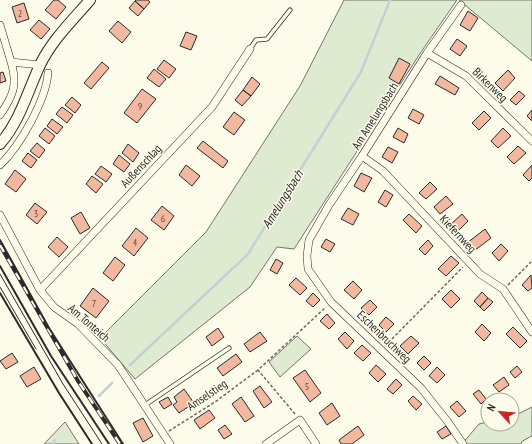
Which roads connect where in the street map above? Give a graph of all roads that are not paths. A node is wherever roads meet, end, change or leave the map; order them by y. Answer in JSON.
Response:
{"nodes":[{"id":1,"x":90,"y":0,"type":"edge"},
{"id":2,"x":461,"y":5,"type":"dead end"},
{"id":3,"x":290,"y":10,"type":"dead end"},
{"id":4,"x":0,"y":26,"type":"edge"},
{"id":5,"x":250,"y":49,"type":"joint"},
{"id":6,"x":427,"y":53,"type":"junction"},
{"id":7,"x":11,"y":62,"type":"junction"},
{"id":8,"x":40,"y":65,"type":"junction"},
{"id":9,"x":48,"y":73,"type":"dead end"},
{"id":10,"x":0,"y":115,"type":"edge"},
{"id":11,"x":532,"y":142,"type":"edge"},
{"id":12,"x":0,"y":144,"type":"edge"},
{"id":13,"x":362,"y":156,"type":"junction"},
{"id":14,"x":0,"y":165,"type":"edge"},
{"id":15,"x":0,"y":215,"type":"edge"},
{"id":16,"x":310,"y":240,"type":"joint"},
{"id":17,"x":40,"y":290,"type":"junction"},
{"id":18,"x":532,"y":332,"type":"edge"},
{"id":19,"x":229,"y":348,"type":"dead end"},
{"id":20,"x":145,"y":405,"type":"junction"},
{"id":21,"x":532,"y":440,"type":"edge"},
{"id":22,"x":170,"y":444,"type":"edge"},
{"id":23,"x":266,"y":444,"type":"edge"},
{"id":24,"x":316,"y":444,"type":"edge"},
{"id":25,"x":463,"y":444,"type":"edge"},
{"id":26,"x":525,"y":444,"type":"edge"}],
"edges":[{"from":1,"to":8,"type":"street"},
{"from":2,"to":6,"type":"street","name":"Am Amelungsbach"},
{"from":3,"to":5,"type":"lane"},
{"from":4,"to":7,"type":"street"},
{"from":5,"to":17,"type":"street","name":"Außenschlag"},
{"from":6,"to":11,"type":"street","name":"Birkenweg"},
{"from":6,"to":13,"type":"street","name":"Am Amelungsbach"},
{"from":7,"to":8,"type":"street"},
{"from":7,"to":10,"type":"street"},
{"from":8,"to":12,"type":"street"},
{"from":9,"to":14,"type":"street"},
{"from":13,"to":16,"type":"street","name":"Am Amelungsbach"},
{"from":13,"to":18,"type":"street","name":"Kiefernweg"},
{"from":15,"to":17,"type":"street","name":"Am Tonteich"},
{"from":16,"to":25,"type":"street","name":"Eschenbruchweg"},
{"from":17,"to":20,"type":"street","name":"Am Tonteich"},
{"from":19,"to":20,"type":"lane"},
{"from":20,"to":22,"type":"street","name":"Am Tonteich"},
{"from":21,"to":26,"type":"street"},
{"from":23,"to":24,"type":"street"}]}
